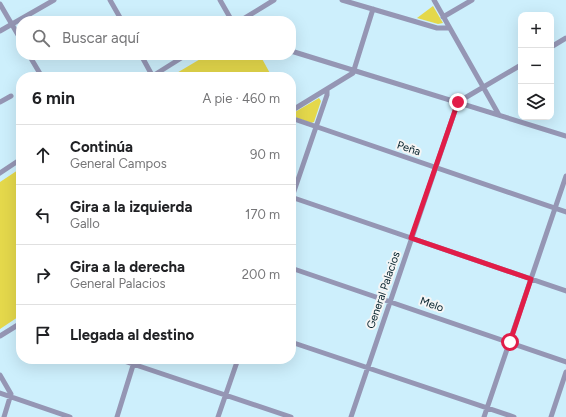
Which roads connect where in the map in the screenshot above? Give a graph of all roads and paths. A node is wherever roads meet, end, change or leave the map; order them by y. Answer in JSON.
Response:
{"nodes":[{"id":1,"x":54,"y":0,"type":"edge"},
{"id":2,"x":110,"y":0,"type":"edge"},
{"id":3,"x":220,"y":0,"type":"edge"},
{"id":4,"x":274,"y":0,"type":"edge"},
{"id":5,"x":342,"y":0,"type":"edge"},
{"id":6,"x":434,"y":0,"type":"edge"},
{"id":7,"x":472,"y":0,"type":"edge"},
{"id":8,"x":0,"y":4,"type":"edge"},
{"id":9,"x":373,"y":9,"type":"junction"},
{"id":10,"x":26,"y":16,"type":"edge"},
{"id":11,"x":119,"y":16,"type":"edge"},
{"id":12,"x":229,"y":16,"type":"edge"},
{"id":13,"x":248,"y":16,"type":"edge"},
{"id":14,"x":443,"y":17,"type":"junction"},
{"id":15,"x":16,"y":22,"type":"edge"},
{"id":16,"x":12,"y":24,"type":"junction"},
{"id":17,"x":449,"y":28,"type":"junction"},
{"id":18,"x":0,"y":31,"type":"edge"},
{"id":19,"x":16,"y":31,"type":"edge"},
{"id":20,"x":566,"y":38,"type":"edge"},
{"id":21,"x":554,"y":45,"type":"edge"},
{"id":22,"x":296,"y":53,"type":"edge"},
{"id":23,"x":32,"y":60,"type":"edge"},
{"id":24,"x":143,"y":60,"type":"edge"},
{"id":25,"x":178,"y":60,"type":"edge"},
{"id":26,"x":518,"y":67,"type":"edge"},
{"id":27,"x":354,"y":71,"type":"junction"},
{"id":28,"x":39,"y":72,"type":"edge"},
{"id":29,"x":149,"y":72,"type":"edge"},
{"id":30,"x":160,"y":72,"type":"edge"},
{"id":31,"x":484,"y":87,"type":"junction"},
{"id":32,"x":327,"y":90,"type":"junction"},
{"id":33,"x":11,"y":96,"type":"dead end"},
{"id":34,"x":0,"y":102,"type":"edge"},
{"id":35,"x":458,"y":102,"type":"junction"},
{"id":36,"x":296,"y":108,"type":"edge"},
{"id":37,"x":499,"y":115,"type":"junction"},
{"id":38,"x":296,"y":120,"type":"edge"},
{"id":39,"x":316,"y":127,"type":"junction"},
{"id":40,"x":566,"y":136,"type":"edge"},
{"id":41,"x":16,"y":162,"type":"edge"},
{"id":42,"x":436,"y":167,"type":"junction"},
{"id":43,"x":0,"y":173,"type":"edge"},
{"id":44,"x":566,"y":176,"type":"edge"},
{"id":45,"x":296,"y":184,"type":"edge"},
{"id":46,"x":296,"y":200,"type":"edge"},
{"id":47,"x":555,"y":208,"type":"junction"},
{"id":48,"x":566,"y":212,"type":"edge"},
{"id":49,"x":411,"y":238,"type":"junction"},
{"id":50,"x":296,"y":270,"type":"edge"},
{"id":51,"x":531,"y":279,"type":"junction"},
{"id":52,"x":566,"y":291,"type":"edge"},
{"id":53,"x":390,"y":300,"type":"junction"},
{"id":54,"x":16,"y":326,"type":"edge"},
{"id":55,"x":0,"y":336,"type":"edge"},
{"id":56,"x":510,"y":342,"type":"junction"},
{"id":57,"x":296,"y":344,"type":"edge"},
{"id":58,"x":566,"y":362,"type":"edge"},
{"id":59,"x":133,"y":364,"type":"edge"},
{"id":60,"x":140,"y":364,"type":"edge"},
{"id":61,"x":236,"y":364,"type":"edge"},
{"id":62,"x":368,"y":368,"type":"junction"},
{"id":63,"x":566,"y":372,"type":"edge"},
{"id":64,"x":0,"y":375,"type":"edge"},
{"id":65,"x":0,"y":393,"type":"edge"},
{"id":66,"x":225,"y":395,"type":"junction"},
{"id":67,"x":11,"y":397,"type":"junction"},
{"id":68,"x":487,"y":408,"type":"junction"},
{"id":69,"x":4,"y":417,"type":"edge"},
{"id":70,"x":70,"y":417,"type":"edge"},
{"id":71,"x":117,"y":417,"type":"edge"},
{"id":72,"x":218,"y":417,"type":"edge"},
{"id":73,"x":291,"y":417,"type":"edge"},
{"id":74,"x":351,"y":417,"type":"edge"},
{"id":75,"x":484,"y":417,"type":"edge"},
{"id":76,"x":514,"y":417,"type":"edge"},
{"id":77,"x":551,"y":417,"type":"edge"}],
"edges":[{"from":1,"to":10,"type":"street"},
{"from":2,"to":11,"type":"street"},
{"from":3,"to":12,"type":"street"},
{"from":4,"to":13,"type":"street"},
{"from":5,"to":9,"type":"street"},
{"from":6,"to":14,"type":"street"},
{"from":7,"to":14,"type":"street"},
{"from":8,"to":16,"type":"street"},
{"from":9,"to":17,"type":"street"},
{"from":9,"to":27,"type":"street"},
{"from":14,"to":17,"type":"street"},
{"from":15,"to":16,"type":"street"},
{"from":16,"to":18,"type":"street"},
{"from":16,"to":19,"type":"street"},
{"from":17,"to":31,"type":"street"},
{"from":20,"to":21,"type":"street"},
{"from":22,"to":27,"type":"street"},
{"from":23,"to":28,"type":"street"},
{"from":24,"to":29,"type":"street"},
{"from":25,"to":30,"type":"street"},
{"from":26,"to":31,"type":"street"},
{"from":27,"to":32,"type":"street"},
{"from":27,"to":35,"type":"street"},
{"from":31,"to":35,"type":"street"},
{"from":31,"to":37,"type":"street"},
{"from":32,"to":36,"type":"street"},
{"from":32,"to":39,"type":"street"},
{"from":33,"to":34,"type":"street"},
{"from":35,"to":37,"type":"street"},
{"from":35,"to":42,"type":"street","name":"General Palacios"},
{"from":37,"to":40,"type":"street"},
{"from":38,"to":39,"type":"street","name":"Peña"},
{"from":39,"to":42,"type":"street","name":"Peña"},
{"from":39,"to":45,"type":"street"},
{"from":41,"to":43,"type":"street"},
{"from":42,"to":47,"type":"street","name":"Peña"},
{"from":42,"to":49,"type":"street","name":"General Palacios"},
{"from":44,"to":47,"type":"street"},
{"from":46,"to":49,"type":"street"},
{"from":47,"to":48,"type":"street","name":"Peña"},
{"from":47,"to":51,"type":"street"},
{"from":49,"to":51,"type":"street"},
{"from":49,"to":53,"type":"street","name":"General Palacios"},
{"from":50,"to":53,"type":"street","name":"Melo"},
{"from":51,"to":52,"type":"street"},
{"from":51,"to":56,"type":"street"},
{"from":53,"to":56,"type":"street","name":"Melo"},
{"from":53,"to":62,"type":"street","name":"General Palacios"},
{"from":54,"to":55,"type":"street"},
{"from":56,"to":58,"type":"street","name":"Melo"},
{"from":56,"to":68,"type":"street"},
{"from":57,"to":62,"type":"street"},
{"from":59,"to":71,"type":"street"},
{"from":60,"to":66,"type":"street"},
{"from":61,"to":66,"type":"street"},
{"from":62,"to":68,"type":"street"},
{"from":62,"to":74,"type":"street","name":"General Palacios"},
{"from":63,"to":77,"type":"street"},
{"from":64,"to":67,"type":"street"},
{"from":65,"to":67,"type":"street"},
{"from":66,"to":72,"type":"street"},
{"from":66,"to":73,"type":"street"},
{"from":67,"to":69,"type":"street"},
{"from":67,"to":70,"type":"street"},
{"from":68,"to":75,"type":"street"},
{"from":68,"to":76,"type":"street"}]}
